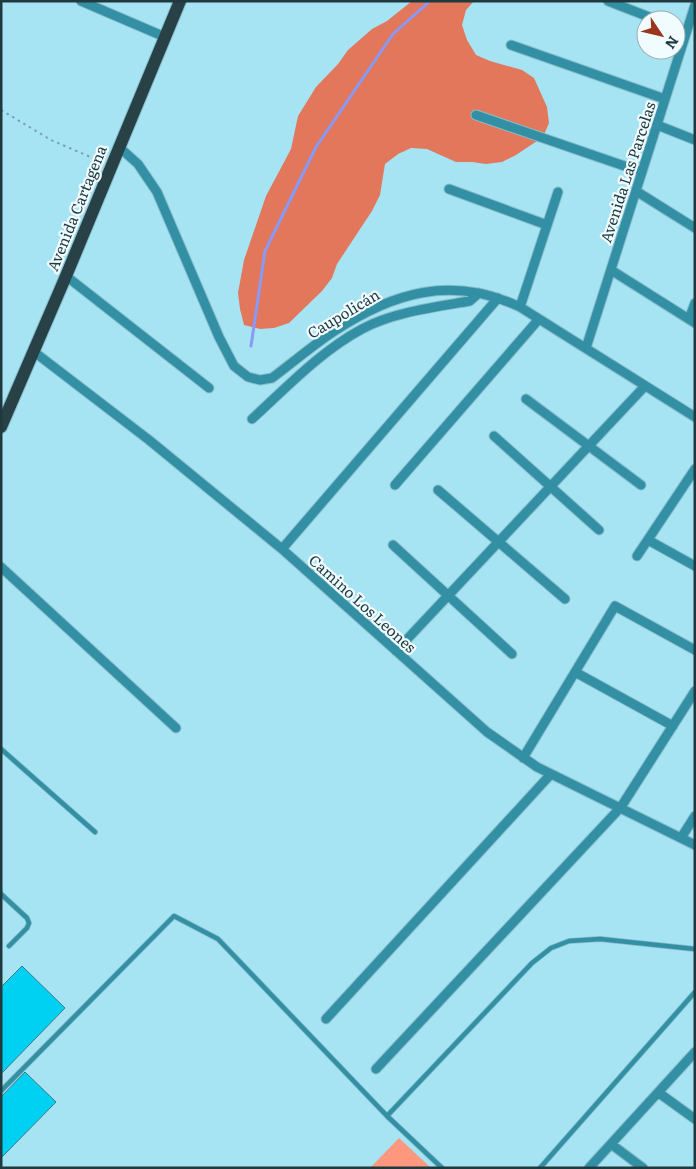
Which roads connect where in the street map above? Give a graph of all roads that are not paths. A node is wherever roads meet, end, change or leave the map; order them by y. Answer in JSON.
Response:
{"nodes":[{"id":1,"x":81,"y":1,"type":"edge"},
{"id":2,"x":180,"y":1,"type":"edge"},
{"id":3,"x":608,"y":1,"type":"edge"},
{"id":4,"x":695,"y":4,"type":"edge"},
{"id":5,"x":636,"y":12,"type":"edge"},
{"id":6,"x":686,"y":31,"type":"edge"},
{"id":7,"x":165,"y":36,"type":"junction"},
{"id":8,"x":511,"y":45,"type":"dead end"},
{"id":9,"x":677,"y":60,"type":"edge"},
{"id":10,"x":665,"y":100,"type":"junction"},
{"id":11,"x":476,"y":115,"type":"dead end"},
{"id":12,"x":657,"y":124,"type":"junction"},
{"id":13,"x":695,"y":140,"type":"edge"},
{"id":14,"x":119,"y":147,"type":"junction"},
{"id":15,"x":642,"y":172,"type":"junction"},
{"id":16,"x":449,"y":189,"type":"dead end"},
{"id":17,"x":636,"y":191,"type":"junction"},
{"id":18,"x":558,"y":192,"type":"dead end"},
{"id":19,"x":547,"y":225,"type":"junction"},
{"id":20,"x":695,"y":228,"type":"edge"},
{"id":21,"x":611,"y":270,"type":"junction"},
{"id":22,"x":66,"y":276,"type":"junction"},
{"id":23,"x":479,"y":293,"type":"junction"},
{"id":24,"x":498,"y":298,"type":"junction"},
{"id":25,"x":695,"y":303,"type":"edge"},
{"id":26,"x":520,"y":308,"type":"junction"},
{"id":27,"x":539,"y":319,"type":"junction"},
{"id":28,"x":692,"y":321,"type":"edge"},
{"id":29,"x":586,"y":348,"type":"junction"},
{"id":30,"x":34,"y":351,"type":"junction"},
{"id":31,"x":645,"y":386,"type":"junction"},
{"id":32,"x":208,"y":388,"type":"dead end"},
{"id":33,"x":526,"y":399,"type":"dead end"},
{"id":34,"x":695,"y":417,"type":"edge"},
{"id":35,"x":252,"y":419,"type":"dead end"},
{"id":36,"x":1,"y":427,"type":"edge"},
{"id":37,"x":494,"y":436,"type":"dead end"},
{"id":38,"x":589,"y":446,"type":"junction"},
{"id":39,"x":693,"y":474,"type":"edge"},
{"id":40,"x":395,"y":484,"type":"dead end"},
{"id":41,"x":641,"y":485,"type":"dead end"},
{"id":42,"x":551,"y":486,"type":"junction"},
{"id":43,"x":438,"y":490,"type":"dead end"},
{"id":44,"x":599,"y":530,"type":"dead end"},
{"id":45,"x":648,"y":540,"type":"junction"},
{"id":46,"x":499,"y":542,"type":"junction"},
{"id":47,"x":393,"y":545,"type":"dead end"},
{"id":48,"x":282,"y":549,"type":"junction"},
{"id":49,"x":637,"y":556,"type":"dead end"},
{"id":50,"x":695,"y":566,"type":"edge"},
{"id":51,"x":1,"y":567,"type":"edge"},
{"id":52,"x":448,"y":596,"type":"junction"},
{"id":53,"x":565,"y":599,"type":"dead end"},
{"id":54,"x":695,"y":650,"type":"edge"},
{"id":55,"x":396,"y":651,"type":"junction"},
{"id":56,"x":512,"y":654,"type":"dead end"},
{"id":57,"x":576,"y":672,"type":"junction"},
{"id":58,"x":695,"y":692,"type":"edge"},
{"id":59,"x":673,"y":726,"type":"junction"},
{"id":60,"x":176,"y":728,"type":"dead end"},
{"id":61,"x":1,"y":749,"type":"edge"},
{"id":62,"x":523,"y":758,"type":"junction"},
{"id":63,"x":552,"y":774,"type":"junction"},
{"id":64,"x":621,"y":807,"type":"junction"},
{"id":65,"x":695,"y":816,"type":"edge"},
{"id":66,"x":95,"y":832,"type":"dead end"},
{"id":67,"x":681,"y":838,"type":"junction"},
{"id":68,"x":695,"y":845,"type":"edge"},
{"id":69,"x":1,"y":894,"type":"edge"},
{"id":70,"x":9,"y":946,"type":"dead end"},
{"id":71,"x":695,"y":950,"type":"edge"},
{"id":72,"x":695,"y":992,"type":"edge"},
{"id":73,"x":326,"y":1019,"type":"dead end"},
{"id":74,"x":695,"y":1052,"type":"edge"},
{"id":75,"x":376,"y":1069,"type":"dead end"},
{"id":76,"x":1,"y":1091,"type":"edge"},
{"id":77,"x":659,"y":1093,"type":"junction"},
{"id":78,"x":387,"y":1116,"type":"junction"},
{"id":79,"x":695,"y":1119,"type":"edge"},
{"id":80,"x":611,"y":1144,"type":"junction"},
{"id":81,"x":442,"y":1168,"type":"edge"},
{"id":82,"x":540,"y":1168,"type":"edge"},
{"id":83,"x":589,"y":1168,"type":"edge"},
{"id":84,"x":643,"y":1168,"type":"edge"}],
"edges":[{"from":1,"to":7,"type":"street"},
{"from":2,"to":7,"type":"main road","name":"Avenida Cartagena"},
{"from":3,"to":5,"type":"street"},
{"from":4,"to":6,"type":"street","name":"Avenida Las Parcelas"},
{"from":7,"to":14,"type":"main road","name":"Avenida Cartagena"},
{"from":8,"to":10,"type":"street"},
{"from":9,"to":10,"type":"street","name":"Avenida Las Parcelas"},
{"from":10,"to":12,"type":"street","name":"Avenida Las Parcelas"},
{"from":11,"to":15,"type":"street"},
{"from":12,"to":13,"type":"street"},
{"from":12,"to":15,"type":"street","name":"Avenida Las Parcelas"},
{"from":14,"to":22,"type":"main road","name":"Avenida Cartagena"},
{"from":14,"to":23,"type":"street","name":"Caupolicán"},
{"from":15,"to":17,"type":"street","name":"Avenida Las Parcelas"},
{"from":16,"to":19,"type":"street"},
{"from":17,"to":20,"type":"street"},
{"from":17,"to":21,"type":"street","name":"Avenida Las Parcelas"},
{"from":18,"to":19,"type":"street"},
{"from":19,"to":26,"type":"street"},
{"from":21,"to":28,"type":"street"},
{"from":21,"to":29,"type":"street","name":"Avenida Las Parcelas"},
{"from":22,"to":30,"type":"main road","name":"Avenida Cartagena"},
{"from":22,"to":32,"type":"street"},
{"from":23,"to":24,"type":"street","name":"Caupolicán"},
{"from":23,"to":35,"type":"street"},
{"from":24,"to":26,"type":"street","name":"Caupolicán"},
{"from":24,"to":48,"type":"street"},
{"from":25,"to":28,"type":"street"},
{"from":26,"to":27,"type":"street","name":"Caupolicán"},
{"from":27,"to":29,"type":"street","name":"Caupolicán"},
{"from":27,"to":40,"type":"street"},
{"from":29,"to":31,"type":"street","name":"Caupolicán"},
{"from":30,"to":36,"type":"main road","name":"Avenida Cartagena"},
{"from":30,"to":48,"type":"street","name":"Camino Los Leones"},
{"from":31,"to":34,"type":"street","name":"Caupolicán"},
{"from":31,"to":38,"type":"street"},
{"from":33,"to":38,"type":"street"},
{"from":37,"to":42,"type":"street"},
{"from":38,"to":41,"type":"street"},
{"from":38,"to":42,"type":"street"},
{"from":39,"to":45,"type":"street"},
{"from":42,"to":44,"type":"street"},
{"from":42,"to":46,"type":"street"},
{"from":43,"to":46,"type":"street"},
{"from":45,"to":49,"type":"street"},
{"from":45,"to":50,"type":"street"},
{"from":46,"to":52,"type":"street"},
{"from":46,"to":53,"type":"street"},
{"from":47,"to":52,"type":"street"},
{"from":48,"to":55,"type":"street","name":"Camino Los Leones"},
{"from":51,"to":60,"type":"street"},
{"from":52,"to":55,"type":"street"},
{"from":52,"to":56,"type":"street"},
{"from":54,"to":57,"type":"street"},
{"from":55,"to":62,"type":"street","name":"Camino Los Leones"},
{"from":57,"to":59,"type":"street"},
{"from":57,"to":62,"type":"street"},
{"from":58,"to":59,"type":"street"},
{"from":59,"to":64,"type":"street"},
{"from":61,"to":66,"type":"lane"},
{"from":62,"to":63,"type":"street","name":"Camino Los Leones"},
{"from":63,"to":64,"type":"street","name":"Camino Los Leones"},
{"from":63,"to":73,"type":"street"},
{"from":64,"to":67,"type":"street","name":"Camino Los Leones"},
{"from":64,"to":75,"type":"street"},
{"from":65,"to":67,"type":"street"},
{"from":67,"to":68,"type":"street","name":"Camino Los Leones"},
{"from":69,"to":70,"type":"lane"},
{"from":71,"to":78,"type":"lane"},
{"from":72,"to":82,"type":"lane"},
{"from":74,"to":77,"type":"street"},
{"from":76,"to":78,"type":"lane"},
{"from":77,"to":79,"type":"street"},
{"from":77,"to":80,"type":"street"},
{"from":78,"to":81,"type":"lane"},
{"from":80,"to":83,"type":"street"},
{"from":80,"to":84,"type":"street"}]}
